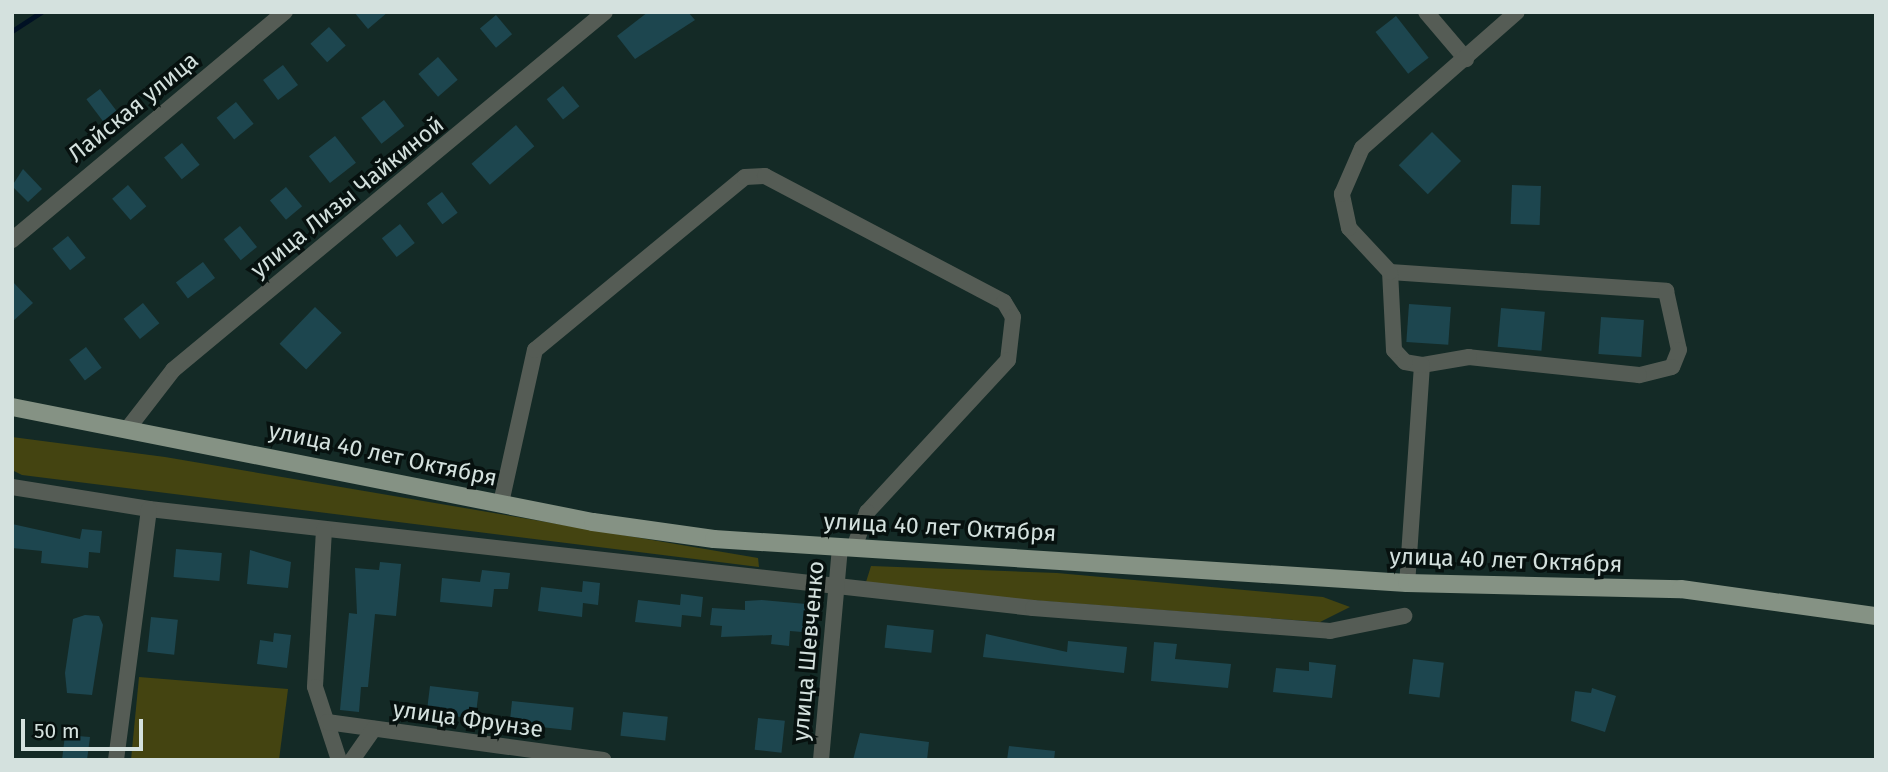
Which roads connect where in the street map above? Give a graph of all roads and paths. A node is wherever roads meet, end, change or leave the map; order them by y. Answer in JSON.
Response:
{"nodes":[{"id":1,"x":285,"y":12,"type":"edge"},
{"id":2,"x":605,"y":12,"type":"edge"},
{"id":3,"x":1426,"y":12,"type":"edge"},
{"id":4,"x":1517,"y":12,"type":"edge"},
{"id":5,"x":1466,"y":59,"type":"junction"},
{"id":6,"x":12,"y":240,"type":"edge"},
{"id":7,"x":1390,"y":272,"type":"junction"},
{"id":8,"x":1422,"y":365,"type":"junction"},
{"id":9,"x":12,"y":407,"type":"edge"},
{"id":10,"x":129,"y":427,"type":"junction"},
{"id":11,"x":12,"y":487,"type":"edge"},
{"id":12,"x":501,"y":503,"type":"junction"},
{"id":13,"x":149,"y":509,"type":"junction"},
{"id":14,"x":324,"y":530,"type":"junction"},
{"id":15,"x":847,"y":548,"type":"junction"},
{"id":16,"x":1407,"y":583,"type":"junction"},
{"id":17,"x":835,"y":589,"type":"junction"},
{"id":18,"x":1404,"y":616,"type":"dead end"},
{"id":19,"x":1876,"y":616,"type":"edge"},
{"id":20,"x":327,"y":722,"type":"junction"},
{"id":21,"x":374,"y":729,"type":"junction"},
{"id":22,"x":116,"y":760,"type":"edge"},
{"id":23,"x":339,"y":760,"type":"edge"},
{"id":24,"x":352,"y":760,"type":"edge"},
{"id":25,"x":603,"y":760,"type":"edge"},
{"id":26,"x":821,"y":760,"type":"edge"}],
"edges":[{"from":1,"to":6,"type":"street","name":"Лайская улица"},
{"from":2,"to":10,"type":"street","name":"улица Лизы Чайкиной"},
{"from":3,"to":5,"type":"street"},
{"from":4,"to":5,"type":"street"},
{"from":5,"to":7,"type":"street"},
{"from":7,"to":8,"type":"street"},
{"from":7,"to":8,"type":"street"},
{"from":8,"to":16,"type":"street"},
{"from":9,"to":10,"type":"main road","name":"улица 40 лет Октября"},
{"from":10,"to":12,"type":"main road","name":"улица 40 лет Октября"},
{"from":11,"to":13,"type":"street"},
{"from":12,"to":15,"type":"main road","name":"улица 40 лет Октября"},
{"from":12,"to":15,"type":"street","name":"улица Шевченко"},
{"from":13,"to":14,"type":"street"},
{"from":13,"to":22,"type":"street"},
{"from":14,"to":17,"type":"street"},
{"from":14,"to":20,"type":"street"},
{"from":15,"to":16,"type":"main road","name":"улица 40 лет Октября"},
{"from":15,"to":17,"type":"street","name":"улица Шевченко"},
{"from":16,"to":19,"type":"main road","name":"улица 40 лет Октября"},
{"from":17,"to":18,"type":"street"},
{"from":17,"to":26,"type":"street","name":"улица Шевченко"},
{"from":20,"to":21,"type":"street","name":"улица Фрунзе"},
{"from":20,"to":23,"type":"street"},
{"from":21,"to":24,"type":"street"},
{"from":21,"to":25,"type":"street","name":"улица Фрунзе"}]}
